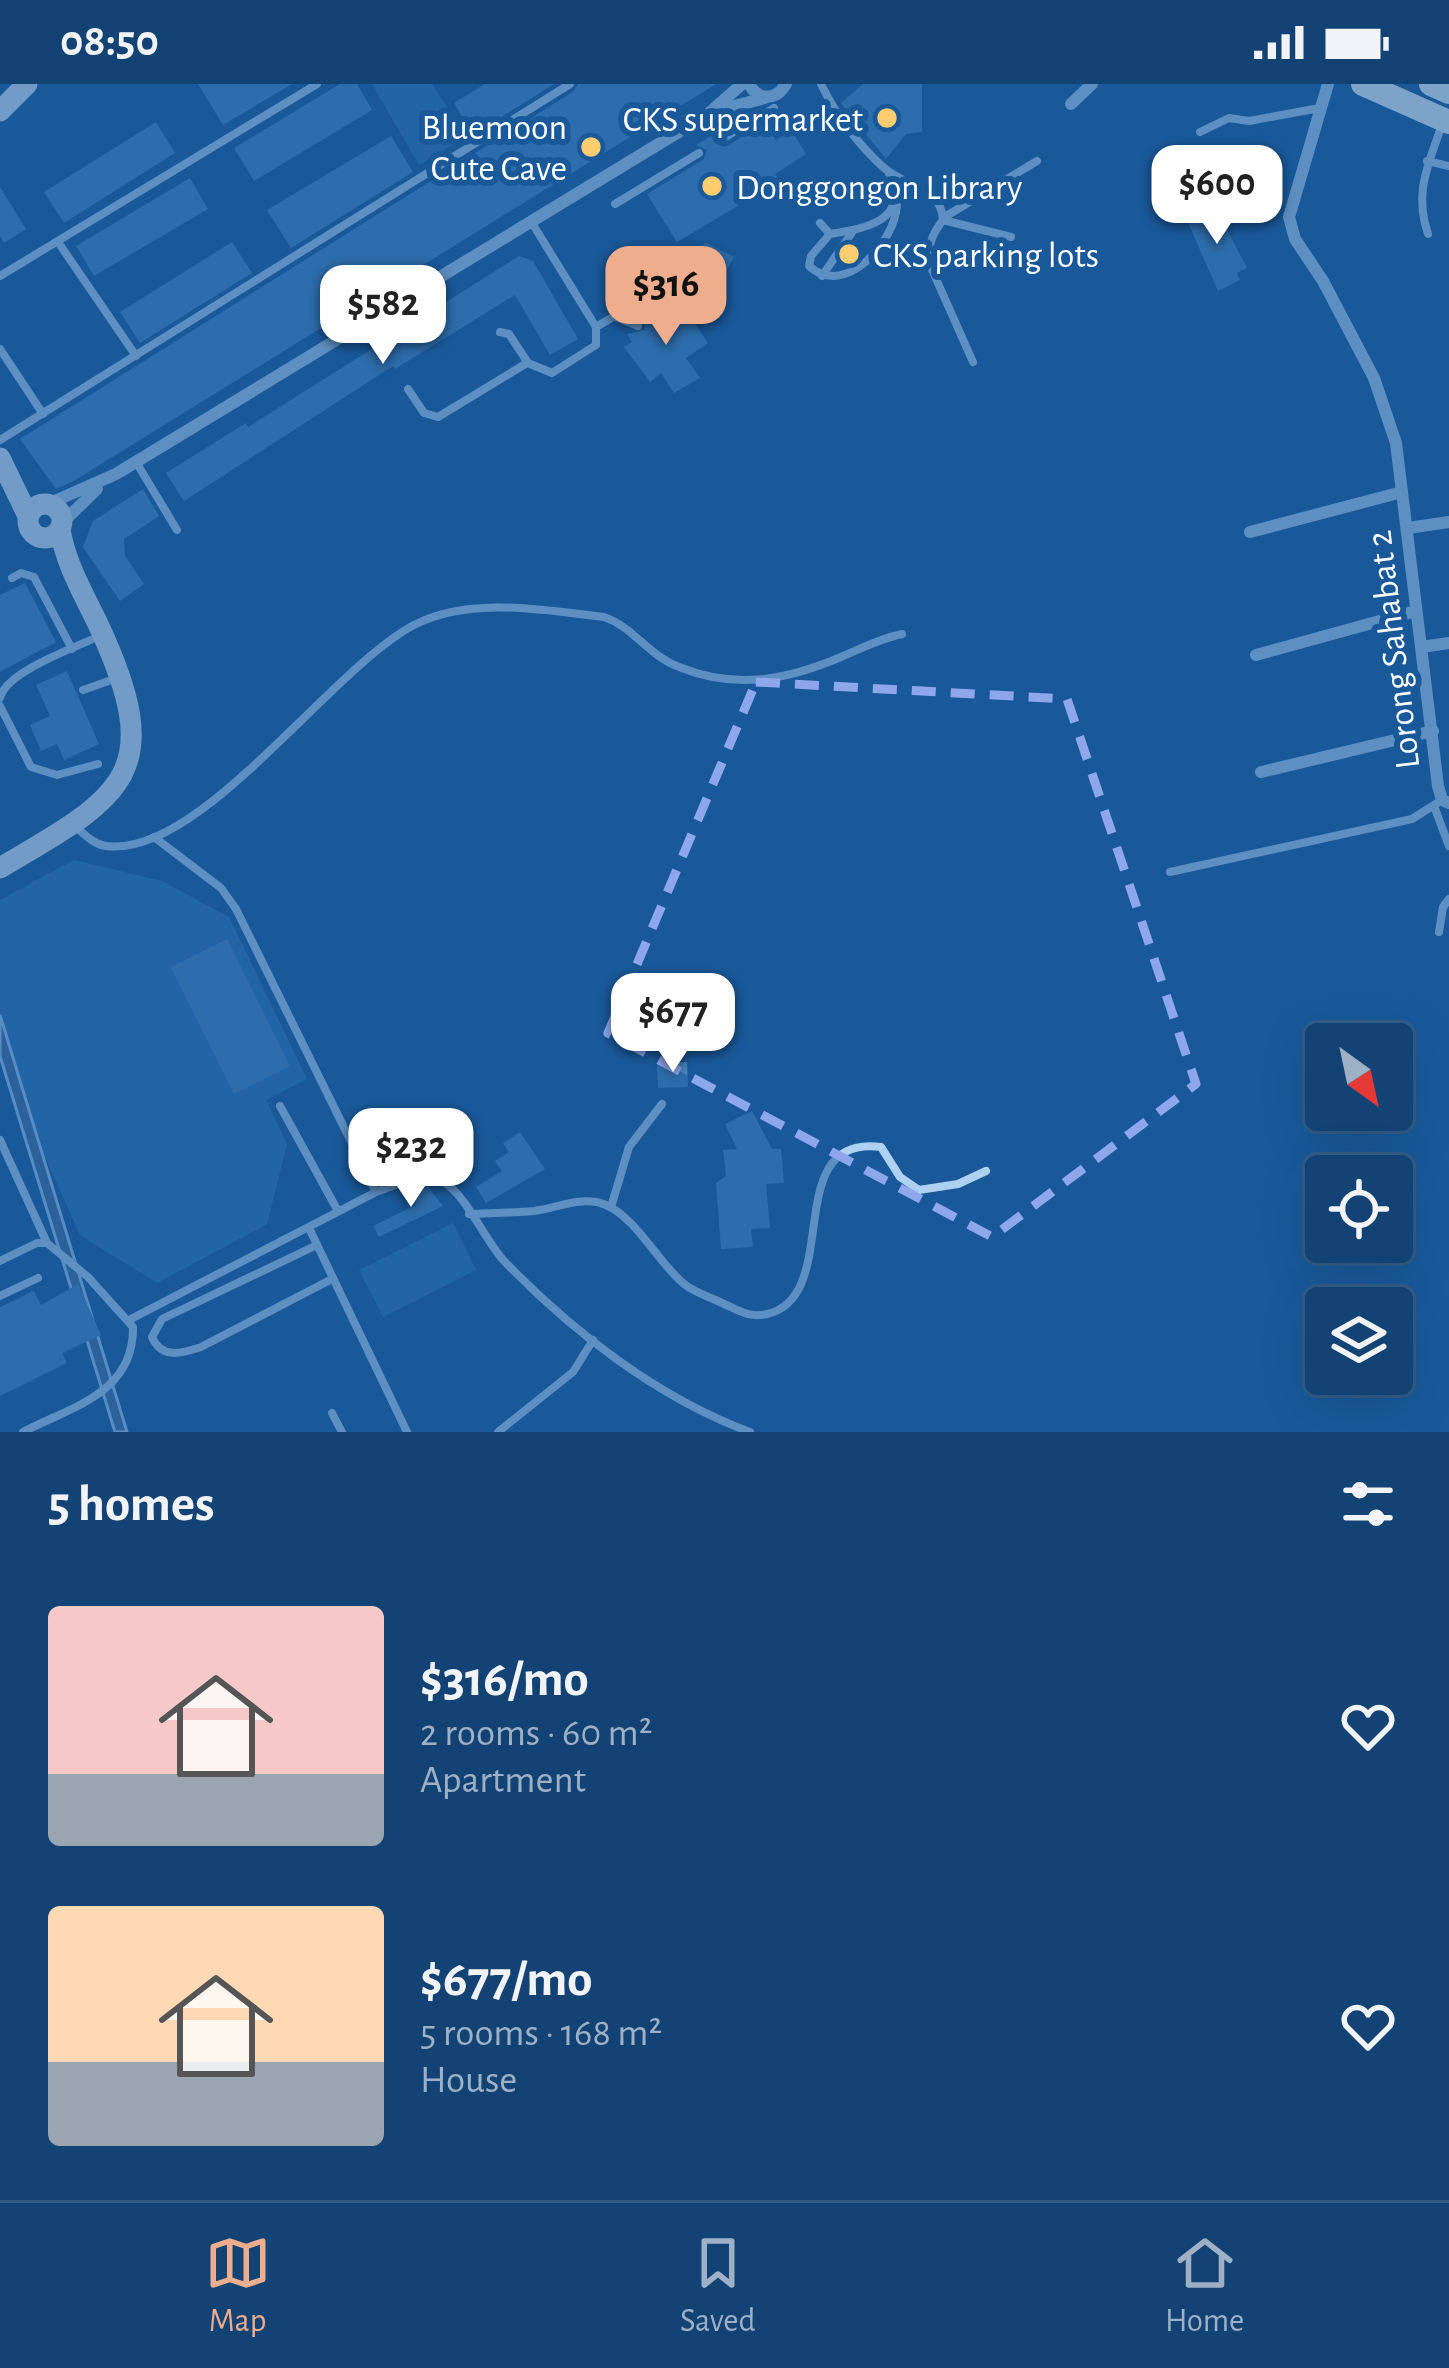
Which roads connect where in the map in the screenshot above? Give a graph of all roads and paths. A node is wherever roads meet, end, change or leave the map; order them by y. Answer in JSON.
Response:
{"nodes":[{"id":1,"x":27,"y":84,"type":"edge"},
{"id":2,"x":317,"y":84,"type":"edge"},
{"id":3,"x":570,"y":84,"type":"edge"},
{"id":4,"x":745,"y":84,"type":"edge"},
{"id":5,"x":786,"y":84,"type":"edge"},
{"id":6,"x":821,"y":84,"type":"edge"},
{"id":7,"x":1091,"y":84,"type":"edge"},
{"id":8,"x":1328,"y":84,"type":"edge"},
{"id":9,"x":1363,"y":84,"type":"edge"},
{"id":10,"x":1431,"y":84,"type":"edge"},
{"id":11,"x":1449,"y":92,"type":"edge"},
{"id":12,"x":770,"y":103,"type":"junction"},
{"id":13,"x":1071,"y":104,"type":"dead end"},
{"id":14,"x":1320,"y":108,"type":"junction"},
{"id":15,"x":0,"y":111,"type":"edge"},
{"id":16,"x":708,"y":114,"type":"junction"},
{"id":17,"x":784,"y":118,"type":"dead end"},
{"id":18,"x":1446,"y":121,"type":"edge"},
{"id":19,"x":1200,"y":132,"type":"dead end"},
{"id":20,"x":722,"y":139,"type":"dead end"},
{"id":21,"x":699,"y":153,"type":"dead end"},
{"id":22,"x":1037,"y":161,"type":"dead end"},
{"id":23,"x":1427,"y":161,"type":"junction"},
{"id":24,"x":1449,"y":166,"type":"edge"},
{"id":25,"x":888,"y":172,"type":"junction"},
{"id":26,"x":615,"y":204,"type":"dead end"},
{"id":27,"x":897,"y":205,"type":"junction"},
{"id":28,"x":943,"y":219,"type":"junction"},
{"id":29,"x":531,"y":221,"type":"junction"},
{"id":30,"x":820,"y":224,"type":"dead end"},
{"id":31,"x":854,"y":230,"type":"junction"},
{"id":32,"x":1427,"y":233,"type":"dead end"},
{"id":33,"x":830,"y":234,"type":"junction"},
{"id":34,"x":1011,"y":237,"type":"dead end"},
{"id":35,"x":58,"y":242,"type":"junction"},
{"id":36,"x":687,"y":266,"type":"dead end"},
{"id":37,"x":0,"y":276,"type":"edge"},
{"id":38,"x":822,"y":276,"type":"junction"},
{"id":39,"x":670,"y":291,"type":"junction"},
{"id":40,"x":667,"y":315,"type":"dead end"},
{"id":41,"x":613,"y":316,"type":"junction"},
{"id":42,"x":638,"y":326,"type":"dead end"},
{"id":43,"x":596,"y":327,"type":"junction"},
{"id":44,"x":500,"y":332,"type":"dead end"},
{"id":45,"x":0,"y":349,"type":"edge"},
{"id":46,"x":136,"y":356,"type":"junction"},
{"id":47,"x":973,"y":362,"type":"dead end"},
{"id":48,"x":528,"y":363,"type":"junction"},
{"id":49,"x":408,"y":389,"type":"dead end"},
{"id":50,"x":43,"y":414,"type":"junction"},
{"id":51,"x":0,"y":440,"type":"edge"},
{"id":52,"x":2,"y":461,"type":"edge"},
{"id":53,"x":136,"y":462,"type":"junction"},
{"id":54,"x":116,"y":474,"type":"junction"},
{"id":55,"x":1402,"y":492,"type":"junction"},
{"id":56,"x":46,"y":519,"type":"junction"},
{"id":57,"x":1449,"y":522,"type":"edge"},
{"id":58,"x":1408,"y":529,"type":"junction"},
{"id":59,"x":177,"y":530,"type":"dead end"},
{"id":60,"x":1250,"y":532,"type":"dead end"},
{"id":61,"x":12,"y":578,"type":"dead end"},
{"id":62,"x":1416,"y":611,"type":"junction"},
{"id":63,"x":902,"y":634,"type":"dead end"},
{"id":64,"x":103,"y":635,"type":"junction"},
{"id":65,"x":1449,"y":643,"type":"edge"},
{"id":66,"x":1422,"y":647,"type":"junction"},
{"id":67,"x":72,"y":649,"type":"junction"},
{"id":68,"x":1256,"y":655,"type":"dead end"},
{"id":69,"x":118,"y":678,"type":"junction"},
{"id":70,"x":83,"y":690,"type":"dead end"},
{"id":71,"x":0,"y":702,"type":"edge"},
{"id":72,"x":1433,"y":731,"type":"junction"},
{"id":73,"x":1442,"y":757,"type":"edge"},
{"id":74,"x":98,"y":764,"type":"dead end"},
{"id":75,"x":1261,"y":772,"type":"dead end"},
{"id":76,"x":1442,"y":803,"type":"edge"},
{"id":77,"x":74,"y":825,"type":"junction"},
{"id":78,"x":154,"y":838,"type":"junction"},
{"id":79,"x":1449,"y":846,"type":"edge"},
{"id":80,"x":0,"y":868,"type":"edge"},
{"id":81,"x":1170,"y":872,"type":"dead end"},
{"id":82,"x":1449,"y":898,"type":"edge"},
{"id":83,"x":1439,"y":932,"type":"dead end"},
{"id":84,"x":662,"y":1104,"type":"dead end"},
{"id":85,"x":280,"y":1106,"type":"dead end"},
{"id":86,"x":0,"y":1140,"type":"edge"},
{"id":87,"x":986,"y":1172,"type":"dead end"},
{"id":88,"x":376,"y":1192,"type":"junction"},
{"id":89,"x":611,"y":1207,"type":"junction"},
{"id":90,"x":338,"y":1211,"type":"junction"},
{"id":91,"x":469,"y":1214,"type":"junction"},
{"id":92,"x":309,"y":1228,"type":"junction"},
{"id":93,"x":46,"y":1243,"type":"junction"},
{"id":94,"x":316,"y":1245,"type":"junction"},
{"id":95,"x":0,"y":1261,"type":"edge"},
{"id":96,"x":38,"y":1278,"type":"dead end"},
{"id":97,"x":332,"y":1279,"type":"junction"},
{"id":98,"x":0,"y":1296,"type":"edge"},
{"id":99,"x":129,"y":1320,"type":"junction"},
{"id":100,"x":592,"y":1340,"type":"junction"},
{"id":101,"x":332,"y":1413,"type":"dead end"},
{"id":102,"x":23,"y":1432,"type":"edge"},
{"id":103,"x":342,"y":1432,"type":"edge"},
{"id":104,"x":407,"y":1432,"type":"edge"},
{"id":105,"x":498,"y":1432,"type":"edge"},
{"id":106,"x":750,"y":1432,"type":"edge"}],
"edges":[{"from":1,"to":15,"type":"street"},
{"from":2,"to":35,"type":"lane"},
{"from":3,"to":46,"type":"lane"},
{"from":4,"to":12,"type":"street"},
{"from":4,"to":16,"type":"street"},
{"from":5,"to":12,"type":"street"},
{"from":6,"to":25,"type":"lane"},
{"from":7,"to":13,"type":"street"},
{"from":8,"to":14,"type":"street","name":"Lorong Sahabat 2"},
{"from":9,"to":18,"type":"main road"},
{"from":10,"to":11,"type":"main road"},
{"from":12,"to":16,"type":"street"},
{"from":12,"to":17,"type":"lane"},
{"from":12,"to":20,"type":"lane"},
{"from":14,"to":19,"type":"lane"},
{"from":14,"to":55,"type":"street","name":"Lorong Sahabat 2"},
{"from":16,"to":29,"type":"street"},
{"from":18,"to":23,"type":"lane"},
{"from":21,"to":26,"type":"lane"},
{"from":22,"to":28,"type":"lane"},
{"from":23,"to":24,"type":"lane"},
{"from":23,"to":32,"type":"lane"},
{"from":25,"to":27,"type":"lane"},
{"from":25,"to":28,"type":"lane"},
{"from":27,"to":31,"type":"lane"},
{"from":27,"to":38,"type":"lane"},
{"from":28,"to":34,"type":"lane"},
{"from":28,"to":47,"type":"lane"},
{"from":29,"to":43,"type":"lane"},
{"from":29,"to":53,"type":"street"},
{"from":30,"to":33,"type":"lane"},
{"from":31,"to":33,"type":"lane"},
{"from":31,"to":38,"type":"lane"},
{"from":33,"to":38,"type":"lane"},
{"from":35,"to":37,"type":"lane"},
{"from":35,"to":46,"type":"lane"},
{"from":36,"to":39,"type":"lane"},
{"from":39,"to":40,"type":"lane"},
{"from":39,"to":41,"type":"lane"},
{"from":41,"to":42,"type":"lane"},
{"from":41,"to":43,"type":"lane"},
{"from":43,"to":48,"type":"lane"},
{"from":44,"to":48,"type":"lane"},
{"from":45,"to":50,"type":"lane"},
{"from":46,"to":50,"type":"lane"},
{"from":48,"to":49,"type":"lane"},
{"from":50,"to":51,"type":"lane"},
{"from":52,"to":56,"type":"street"},
{"from":53,"to":54,"type":"street"},
{"from":53,"to":59,"type":"lane"},
{"from":54,"to":56,"type":"street"},
{"from":54,"to":56,"type":"street"},
{"from":55,"to":58,"type":"street","name":"Lorong Sahabat 2"},
{"from":55,"to":60,"type":"street"},
{"from":56,"to":64,"type":"street"},
{"from":57,"to":58,"type":"street"},
{"from":58,"to":62,"type":"street","name":"Lorong Sahabat 2"},
{"from":61,"to":67,"type":"lane"},
{"from":62,"to":66,"type":"street","name":"Lorong Sahabat 2"},
{"from":62,"to":68,"type":"street"},
{"from":63,"to":78,"type":"lane"},
{"from":64,"to":67,"type":"lane"},
{"from":64,"to":69,"type":"street"},
{"from":65,"to":66,"type":"street"},
{"from":66,"to":72,"type":"street","name":"Lorong Sahabat 2"},
{"from":67,"to":71,"type":"lane"},
{"from":69,"to":70,"type":"lane"},
{"from":69,"to":77,"type":"street"},
{"from":71,"to":74,"type":"lane"},
{"from":72,"to":73,"type":"street","name":"Lorong Sahabat 2"},
{"from":72,"to":75,"type":"street"},
{"from":73,"to":76,"type":"street","name":"Lorong Sahabat 2"},
{"from":76,"to":79,"type":"lane"},
{"from":76,"to":81,"type":"lane"},
{"from":77,"to":78,"type":"lane"},
{"from":77,"to":80,"type":"street"},
{"from":78,"to":88,"type":"lane"},
{"from":82,"to":83,"type":"lane"},
{"from":84,"to":89,"type":"lane"},
{"from":85,"to":90,"type":"lane"},
{"from":86,"to":93,"type":"lane"},
{"from":87,"to":89,"type":"lane"},
{"from":88,"to":90,"type":"lane"},
{"from":88,"to":91,"type":"lane"},
{"from":89,"to":91,"type":"lane"},
{"from":90,"to":92,"type":"lane"},
{"from":91,"to":100,"type":"lane"},
{"from":92,"to":94,"type":"lane"},
{"from":92,"to":99,"type":"lane"},
{"from":93,"to":95,"type":"lane"},
{"from":93,"to":99,"type":"lane"},
{"from":94,"to":97,"type":"lane"},
{"from":94,"to":97,"type":"lane"},
{"from":96,"to":98,"type":"lane"},
{"from":97,"to":104,"type":"lane"},
{"from":99,"to":102,"type":"lane"},
{"from":100,"to":105,"type":"lane"},
{"from":100,"to":106,"type":"lane"},
{"from":101,"to":103,"type":"lane"}]}
